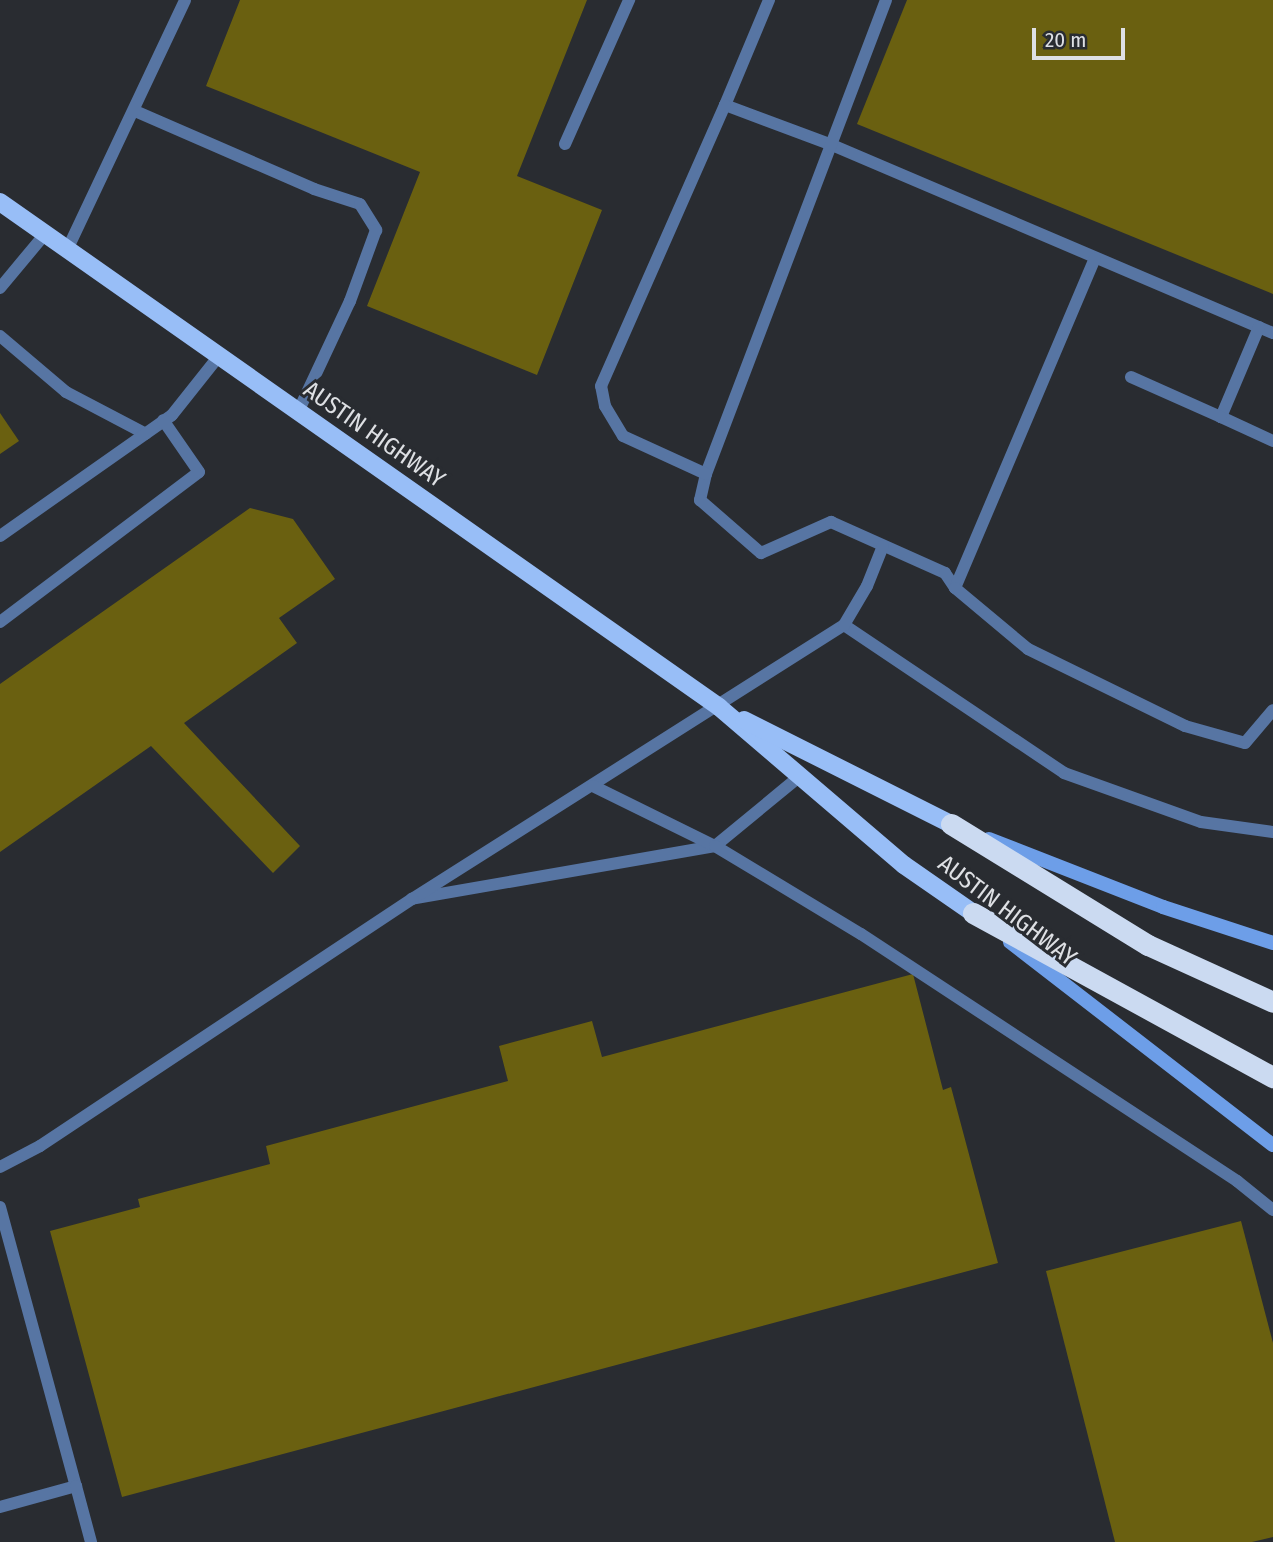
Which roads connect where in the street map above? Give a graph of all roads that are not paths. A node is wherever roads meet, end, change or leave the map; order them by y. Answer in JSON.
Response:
{"nodes":[{"id":1,"x":185,"y":0,"type":"edge"},
{"id":2,"x":629,"y":0,"type":"edge"},
{"id":3,"x":769,"y":0,"type":"edge"},
{"id":4,"x":886,"y":0,"type":"edge"},
{"id":5,"x":725,"y":105,"type":"junction"},
{"id":6,"x":135,"y":111,"type":"junction"},
{"id":7,"x":565,"y":144,"type":"dead end"},
{"id":8,"x":832,"y":145,"type":"junction"},
{"id":9,"x":0,"y":202,"type":"edge"},
{"id":10,"x":45,"y":234,"type":"junction"},
{"id":11,"x":67,"y":250,"type":"junction"},
{"id":12,"x":1095,"y":258,"type":"junction"},
{"id":13,"x":0,"y":288,"type":"edge"},
{"id":14,"x":1259,"y":327,"type":"junction"},
{"id":15,"x":1273,"y":333,"type":"edge"},
{"id":16,"x":0,"y":336,"type":"edge"},
{"id":17,"x":219,"y":356,"type":"junction"},
{"id":18,"x":1131,"y":377,"type":"dead end"},
{"id":19,"x":298,"y":412,"type":"junction"},
{"id":20,"x":1221,"y":417,"type":"junction"},
{"id":21,"x":163,"y":421,"type":"junction"},
{"id":22,"x":146,"y":434,"type":"junction"},
{"id":23,"x":1273,"y":441,"type":"edge"},
{"id":24,"x":706,"y":474,"type":"junction"},
{"id":25,"x":0,"y":536,"type":"edge"},
{"id":26,"x":883,"y":546,"type":"junction"},
{"id":27,"x":955,"y":589,"type":"junction"},
{"id":28,"x":0,"y":622,"type":"edge"},
{"id":29,"x":844,"y":625,"type":"junction"},
{"id":30,"x":719,"y":707,"type":"junction"},
{"id":31,"x":1273,"y":710,"type":"edge"},
{"id":32,"x":800,"y":776,"type":"junction"},
{"id":33,"x":593,"y":786,"type":"junction"},
{"id":34,"x":951,"y":824,"type":"junction"},
{"id":35,"x":1273,"y":832,"type":"edge"},
{"id":36,"x":715,"y":846,"type":"junction"},
{"id":37,"x":412,"y":899,"type":"junction"},
{"id":38,"x":973,"y":913,"type":"junction"},
{"id":39,"x":1273,"y":943,"type":"edge"},
{"id":40,"x":1273,"y":1002,"type":"edge"},
{"id":41,"x":1273,"y":1077,"type":"edge"},
{"id":42,"x":1273,"y":1145,"type":"edge"},
{"id":43,"x":0,"y":1167,"type":"edge"},
{"id":44,"x":0,"y":1207,"type":"edge"},
{"id":45,"x":1273,"y":1210,"type":"edge"},
{"id":46,"x":76,"y":1486,"type":"junction"},
{"id":47,"x":0,"y":1507,"type":"edge"},
{"id":48,"x":90,"y":1542,"type":"edge"}],
"edges":[{"from":1,"to":6,"type":"lane"},
{"from":2,"to":7,"type":"lane"},
{"from":3,"to":5,"type":"lane"},
{"from":4,"to":8,"type":"lane"},
{"from":5,"to":8,"type":"lane"},
{"from":5,"to":24,"type":"lane"},
{"from":6,"to":11,"type":"lane"},
{"from":6,"to":19,"type":"lane"},
{"from":8,"to":12,"type":"lane"},
{"from":8,"to":24,"type":"lane"},
{"from":9,"to":10,"type":"main road","name":"AUSTIN HIGHWAY"},
{"from":10,"to":11,"type":"main road","name":"AUSTIN HIGHWAY"},
{"from":10,"to":13,"type":"lane"},
{"from":11,"to":17,"type":"main road","name":"AUSTIN HIGHWAY"},
{"from":12,"to":14,"type":"lane"},
{"from":12,"to":27,"type":"lane"},
{"from":14,"to":15,"type":"lane"},
{"from":14,"to":20,"type":"lane"},
{"from":16,"to":22,"type":"lane"},
{"from":17,"to":19,"type":"main road","name":"AUSTIN HIGHWAY"},
{"from":17,"to":21,"type":"lane"},
{"from":18,"to":20,"type":"lane"},
{"from":19,"to":30,"type":"main road","name":"AUSTIN HIGHWAY"},
{"from":20,"to":23,"type":"lane"},
{"from":21,"to":22,"type":"lane"},
{"from":21,"to":28,"type":"lane"},
{"from":22,"to":25,"type":"lane"},
{"from":24,"to":26,"type":"lane"},
{"from":26,"to":27,"type":"lane"},
{"from":26,"to":29,"type":"lane"},
{"from":27,"to":31,"type":"lane"},
{"from":29,"to":30,"type":"lane"},
{"from":29,"to":35,"type":"lane"},
{"from":30,"to":32,"type":"main road","name":"AUSTIN HIGHWAY"},
{"from":30,"to":33,"type":"lane"},
{"from":30,"to":34,"type":"main road","name":"AUSTIN HIGHWAY"},
{"from":32,"to":36,"type":"lane"},
{"from":32,"to":38,"type":"main road","name":"AUSTIN HIGHWAY"},
{"from":33,"to":36,"type":"lane"},
{"from":33,"to":37,"type":"lane"},
{"from":34,"to":39,"type":"main road","name":"AUSTIN HIGHWAY"},
{"from":34,"to":40,"type":"highway"},
{"from":36,"to":37,"type":"lane"},
{"from":36,"to":45,"type":"lane"},
{"from":37,"to":43,"type":"lane"},
{"from":38,"to":41,"type":"highway"},
{"from":38,"to":42,"type":"main road","name":"AUSTIN HIGHWAY"},
{"from":44,"to":46,"type":"lane"},
{"from":46,"to":47,"type":"lane"},
{"from":46,"to":48,"type":"lane"}]}
